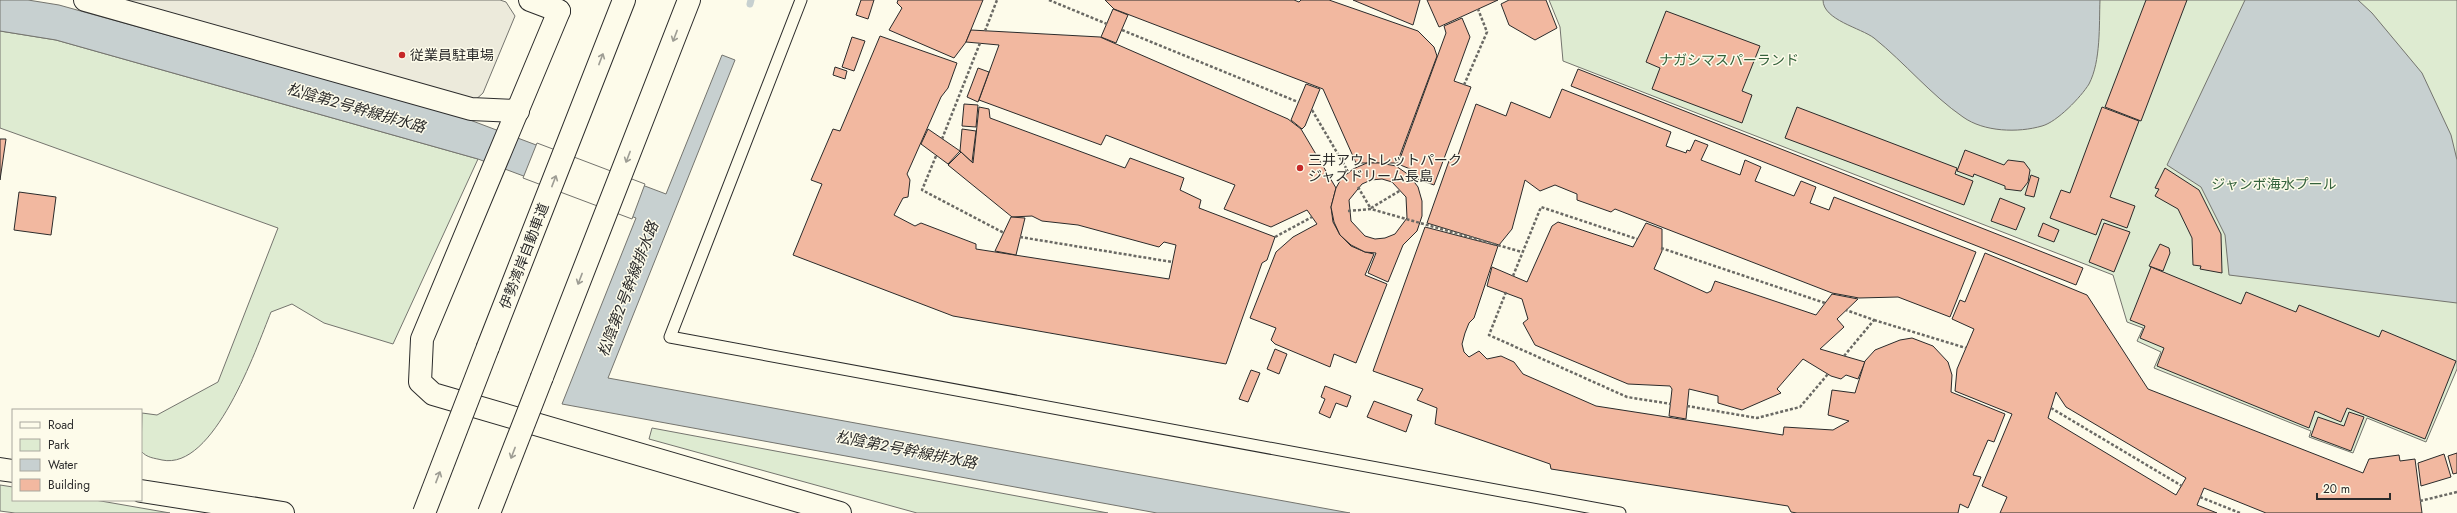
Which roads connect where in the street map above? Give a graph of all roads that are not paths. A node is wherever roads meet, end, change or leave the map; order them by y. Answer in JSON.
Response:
{"nodes":[{"id":1,"x":85,"y":0,"type":"edge"},
{"id":2,"x":530,"y":0,"type":"edge"},
{"id":3,"x":624,"y":0,"type":"edge"},
{"id":4,"x":689,"y":0,"type":"edge"},
{"id":5,"x":801,"y":0,"type":"edge"},
{"id":6,"x":557,"y":6,"type":"edge"},
{"id":7,"x":515,"y":118,"type":"junction"},
{"id":8,"x":0,"y":469,"type":"edge"},
{"id":9,"x":12,"y":471,"type":"edge"},
{"id":10,"x":142,"y":491,"type":"edge"},
{"id":11,"x":283,"y":513,"type":"edge"},
{"id":12,"x":424,"y":513,"type":"edge"},
{"id":13,"x":489,"y":513,"type":"edge"},
{"id":14,"x":840,"y":513,"type":"edge"},
{"id":15,"x":1620,"y":513,"type":"edge"}],
"edges":[{"from":1,"to":7,"type":"main road"},
{"from":2,"to":6,"type":"main road"},
{"from":12,"to":3,"type":"main road","name":"伊勢湾岸自動車道","one_way":true,"bridge":true},
{"from":4,"to":13,"type":"main road","one_way":true,"bridge":true},
{"from":5,"to":15,"type":"lane"},
{"from":6,"to":7,"type":"main road"},
{"from":7,"to":14,"type":"main road"},
{"from":8,"to":9,"type":"main road"},
{"from":10,"to":11,"type":"main road"}]}
